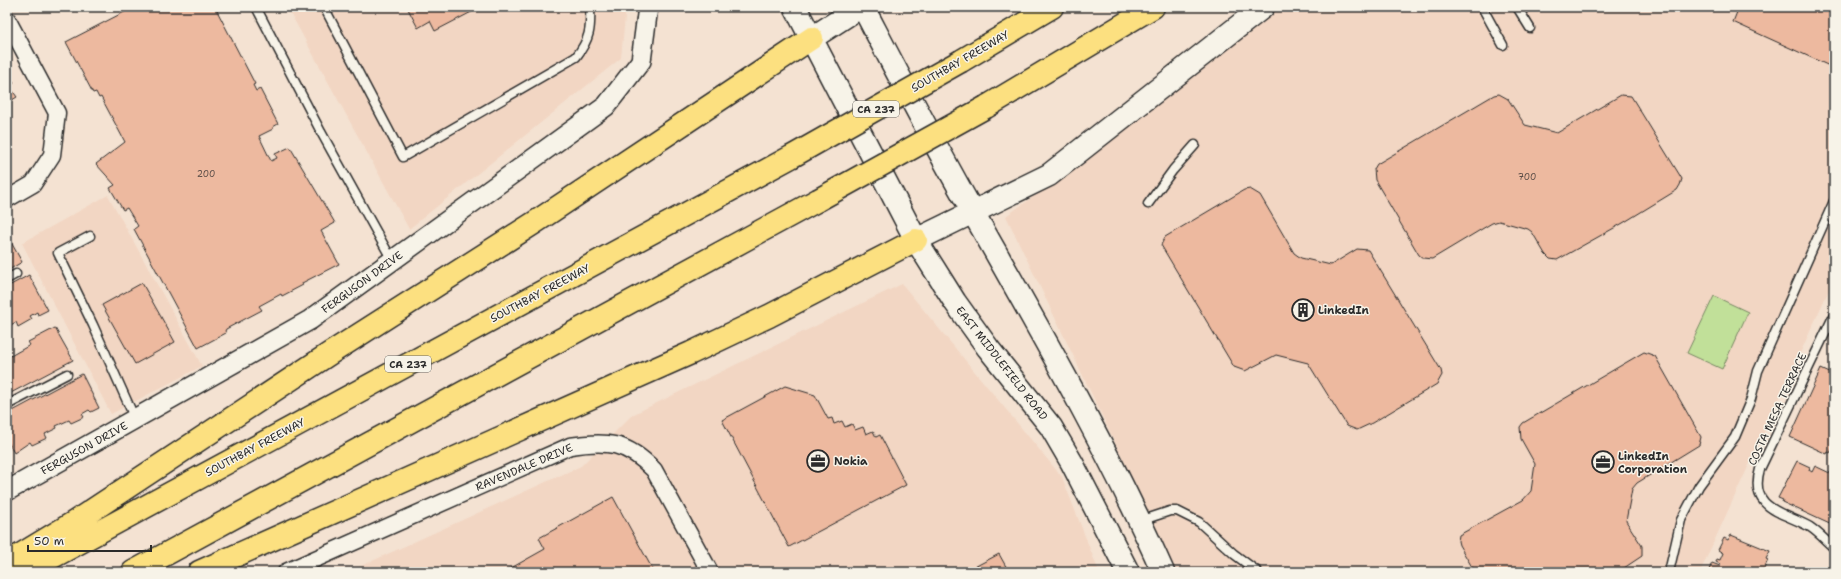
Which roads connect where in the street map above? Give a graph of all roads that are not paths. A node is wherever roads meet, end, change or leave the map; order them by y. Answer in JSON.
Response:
{"nodes":[{"id":1,"x":256,"y":7,"type":"edge"},
{"id":2,"x":324,"y":7,"type":"edge"},
{"id":3,"x":590,"y":7,"type":"edge"},
{"id":4,"x":648,"y":7,"type":"edge"},
{"id":5,"x":795,"y":7,"type":"edge"},
{"id":6,"x":861,"y":7,"type":"edge"},
{"id":7,"x":1052,"y":7,"type":"edge"},
{"id":8,"x":1153,"y":7,"type":"edge"},
{"id":9,"x":1263,"y":7,"type":"edge"},
{"id":10,"x":1482,"y":7,"type":"edge"},
{"id":11,"x":1517,"y":7,"type":"edge"},
{"id":12,"x":7,"y":19,"type":"edge"},
{"id":13,"x":1530,"y":28,"type":"dead end"},
{"id":14,"x":812,"y":38,"type":"junction"},
{"id":15,"x":1503,"y":45,"type":"dead end"},
{"id":16,"x":1195,"y":145,"type":"dead end"},
{"id":17,"x":7,"y":199,"type":"edge"},
{"id":18,"x":1834,"y":201,"type":"edge"},
{"id":19,"x":1148,"y":204,"type":"dead end"},
{"id":20,"x":973,"y":213,"type":"junction"},
{"id":21,"x":90,"y":236,"type":"dead end"},
{"id":22,"x":916,"y":240,"type":"junction"},
{"id":23,"x":392,"y":260,"type":"junction"},
{"id":24,"x":16,"y":274,"type":"dead end"},
{"id":25,"x":7,"y":279,"type":"edge"},
{"id":26,"x":1834,"y":315,"type":"edge"},
{"id":27,"x":67,"y":374,"type":"dead end"},
{"id":28,"x":7,"y":405,"type":"edge"},
{"id":29,"x":135,"y":419,"type":"junction"},
{"id":30,"x":7,"y":491,"type":"edge"},
{"id":31,"x":1140,"y":521,"type":"junction"},
{"id":32,"x":1834,"y":548,"type":"edge"},
{"id":33,"x":7,"y":563,"type":"edge"},
{"id":34,"x":25,"y":572,"type":"edge"},
{"id":35,"x":133,"y":572,"type":"edge"},
{"id":36,"x":199,"y":572,"type":"edge"},
{"id":37,"x":286,"y":572,"type":"edge"},
{"id":38,"x":710,"y":572,"type":"edge"},
{"id":39,"x":1128,"y":572,"type":"edge"},
{"id":40,"x":1163,"y":572,"type":"edge"},
{"id":41,"x":1258,"y":572,"type":"edge"},
{"id":42,"x":1669,"y":572,"type":"edge"}],
"edges":[{"from":1,"to":23,"type":"lane"},
{"from":2,"to":3,"type":"lane"},
{"from":4,"to":23,"type":"street","name":"FERGUSON DRIVE"},
{"from":5,"to":14,"type":"main road","name":"EAST MIDDLEFIELD ROAD"},
{"from":6,"to":14,"type":"main road"},
{"from":6,"to":20,"type":"main road"},
{"from":7,"to":34,"type":"highway","name":"SOUTHBAY FREEWAY","number":"CA 237","bridge":true},
{"from":8,"to":35,"type":"highway","bridge":true},
{"from":9,"to":20,"type":"main road"},
{"from":10,"to":15,"type":"lane"},
{"from":11,"to":13,"type":"lane"},
{"from":12,"to":17,"type":"street"},
{"from":14,"to":22,"type":"main road","name":"EAST MIDDLEFIELD ROAD"},
{"from":14,"to":33,"type":"highway"},
{"from":16,"to":19,"type":"lane"},
{"from":18,"to":42,"type":"lane"},
{"from":20,"to":22,"type":"main road"},
{"from":20,"to":31,"type":"main road"},
{"from":21,"to":29,"type":"lane"},
{"from":22,"to":36,"type":"highway"},
{"from":22,"to":39,"type":"main road","name":"EAST MIDDLEFIELD ROAD"},
{"from":23,"to":29,"type":"street","name":"FERGUSON DRIVE"},
{"from":24,"to":25,"type":"lane"},
{"from":26,"to":32,"type":"lane","name":"COSTA MESA TERRACE"},
{"from":27,"to":28,"type":"lane"},
{"from":29,"to":30,"type":"street","name":"FERGUSON DRIVE"},
{"from":31,"to":40,"type":"main road"},
{"from":31,"to":41,"type":"lane"},
{"from":37,"to":38,"type":"street","name":"RAVENDALE DRIVE"}]}
